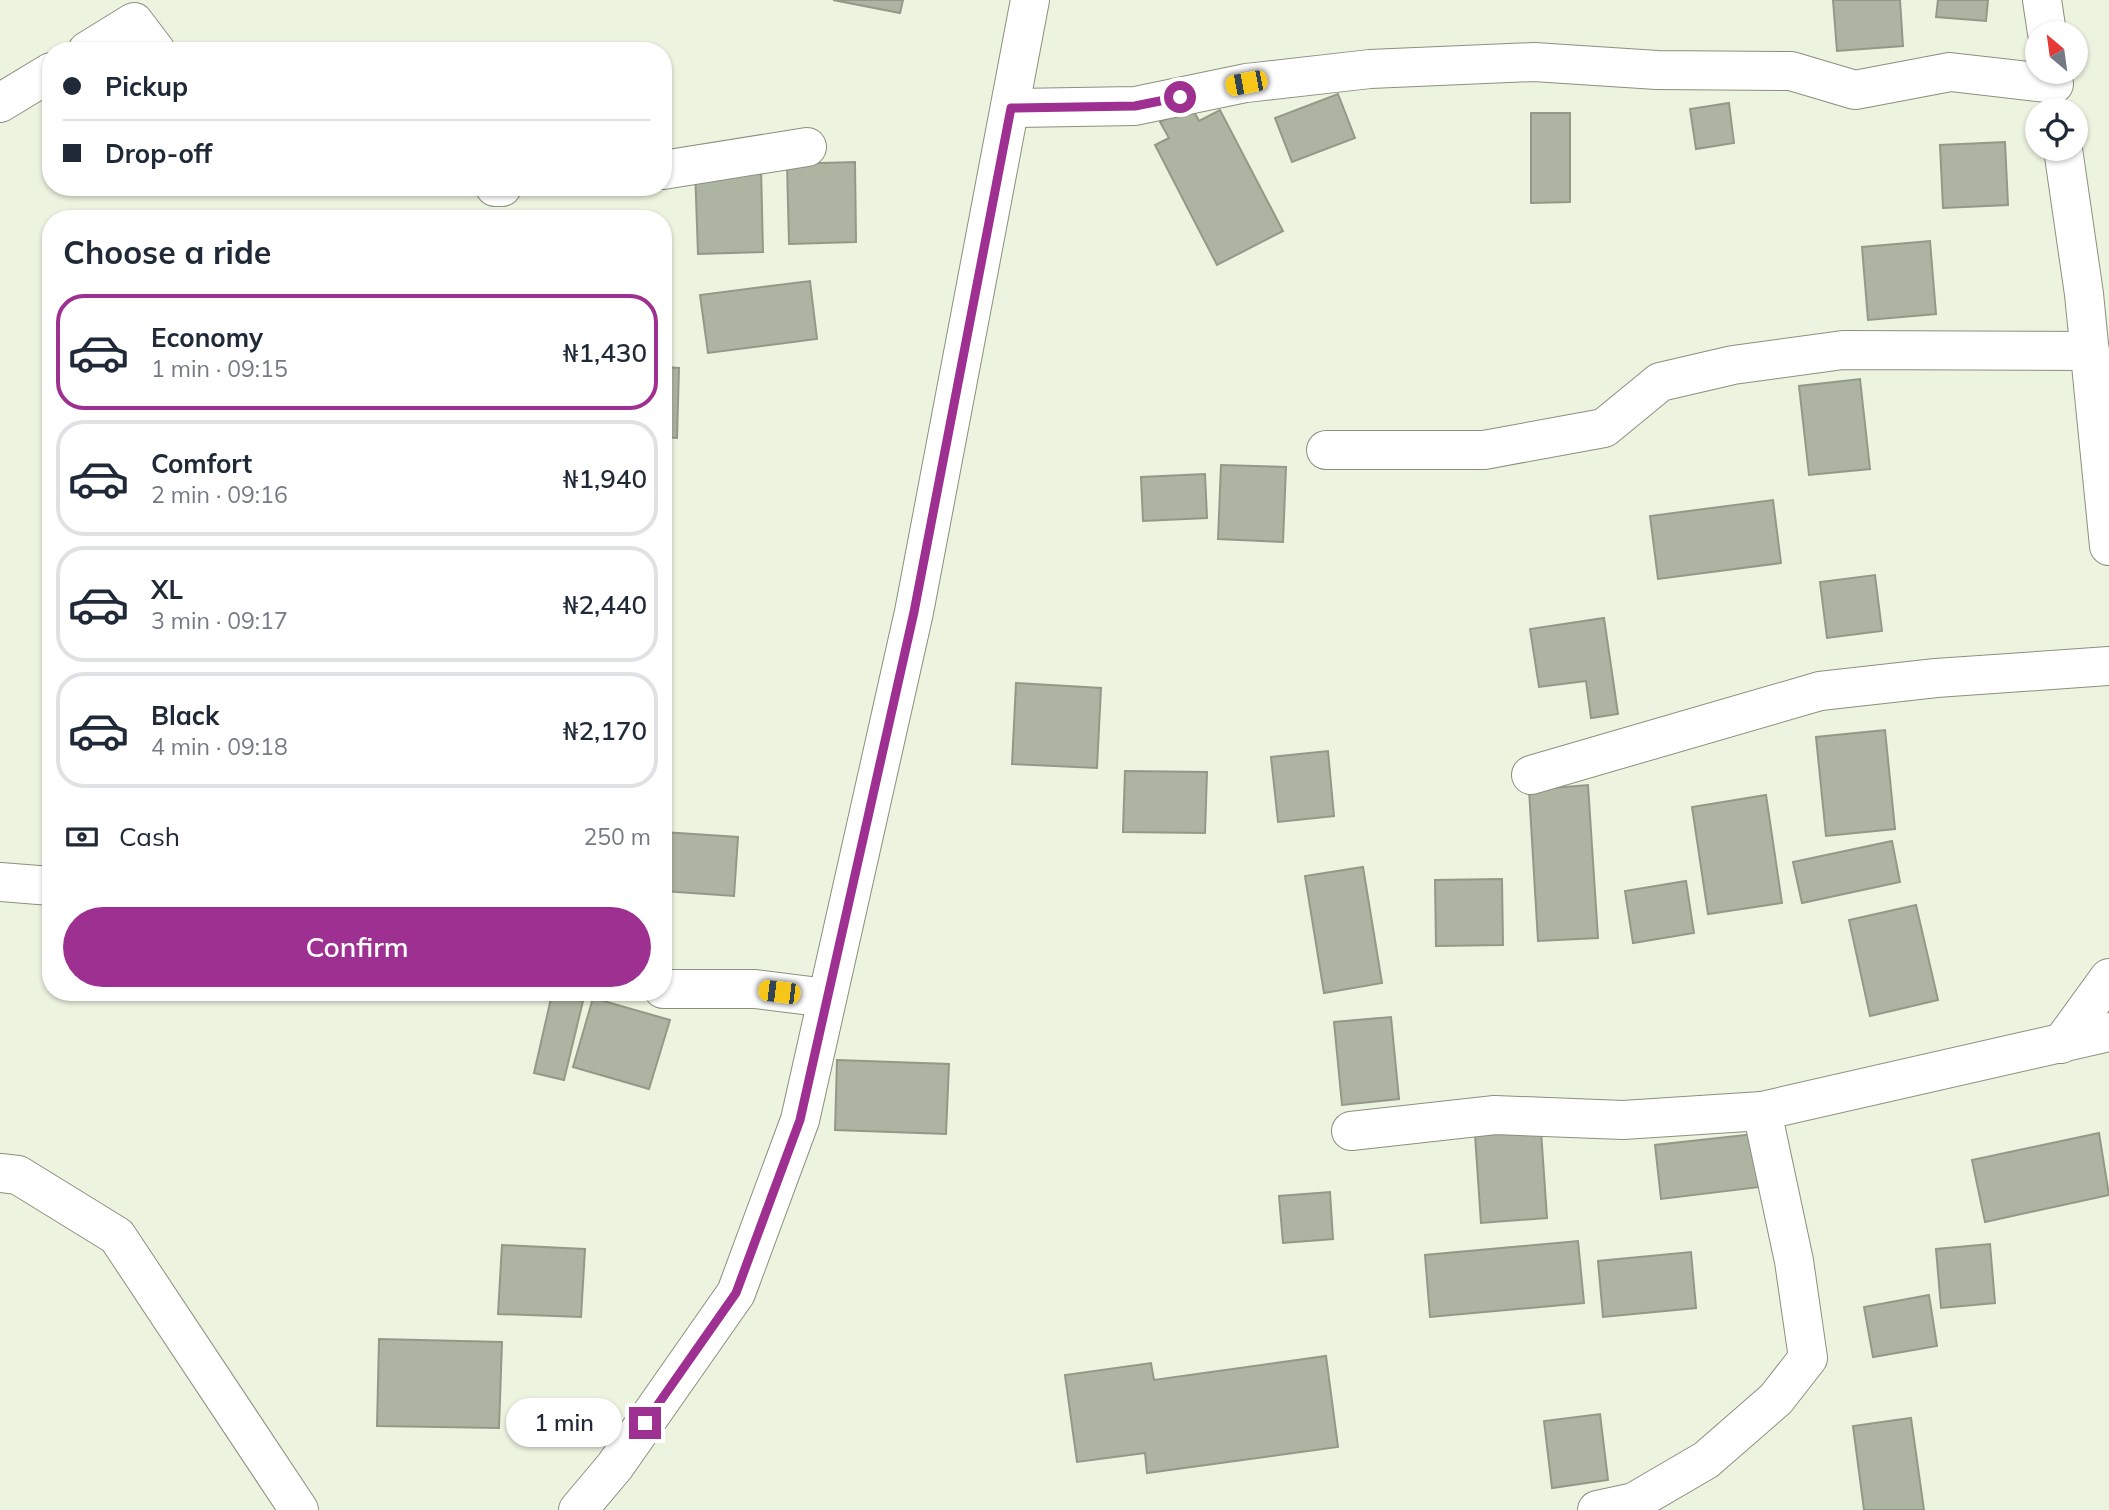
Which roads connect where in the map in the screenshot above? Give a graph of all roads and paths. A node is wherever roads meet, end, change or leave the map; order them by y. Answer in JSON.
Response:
{"nodes":[{"id":1,"x":1030,"y":0,"type":"edge"},
{"id":2,"x":2042,"y":0,"type":"edge"},
{"id":3,"x":2045,"y":21,"type":"edge"},
{"id":4,"x":102,"y":42,"type":"edge"},
{"id":5,"x":149,"y":42,"type":"edge"},
{"id":6,"x":42,"y":77,"type":"edge"},
{"id":7,"x":2055,"y":89,"type":"edge"},
{"id":8,"x":0,"y":103,"type":"edge"},
{"id":9,"x":1011,"y":108,"type":"junction"},
{"id":10,"x":807,"y":146,"type":"dead end"},
{"id":11,"x":2065,"y":161,"type":"edge"},
{"id":12,"x":672,"y":168,"type":"edge"},
{"id":13,"x":2090,"y":351,"type":"junction"},
{"id":14,"x":1326,"y":450,"type":"dead end"},
{"id":15,"x":2109,"y":546,"type":"edge"},
{"id":16,"x":2109,"y":666,"type":"edge"},
{"id":17,"x":1531,"y":775,"type":"dead end"},
{"id":18,"x":0,"y":881,"type":"edge"},
{"id":19,"x":42,"y":885,"type":"edge"},
{"id":20,"x":2109,"y":978,"type":"edge"},
{"id":21,"x":672,"y":989,"type":"edge"},
{"id":22,"x":827,"y":998,"type":"junction"},
{"id":23,"x":2109,"y":1032,"type":"edge"},
{"id":24,"x":2061,"y":1044,"type":"junction"},
{"id":25,"x":1762,"y":1111,"type":"junction"},
{"id":26,"x":1351,"y":1131,"type":"dead end"},
{"id":27,"x":0,"y":1173,"type":"edge"},
{"id":28,"x":299,"y":1510,"type":"edge"},
{"id":29,"x":578,"y":1510,"type":"edge"},
{"id":30,"x":1597,"y":1510,"type":"edge"}],
"edges":[{"from":1,"to":9,"type":"street"},
{"from":2,"to":3,"type":"street"},
{"from":4,"to":5,"type":"street"},
{"from":6,"to":8,"type":"street"},
{"from":7,"to":9,"type":"street"},
{"from":9,"to":22,"type":"street"},
{"from":10,"to":12,"type":"street"},
{"from":11,"to":13,"type":"street"},
{"from":13,"to":14,"type":"street"},
{"from":13,"to":15,"type":"street"},
{"from":16,"to":17,"type":"street"},
{"from":18,"to":19,"type":"street"},
{"from":20,"to":24,"type":"street"},
{"from":21,"to":22,"type":"street"},
{"from":22,"to":29,"type":"street"},
{"from":23,"to":24,"type":"street"},
{"from":24,"to":25,"type":"street"},
{"from":25,"to":26,"type":"street"},
{"from":25,"to":30,"type":"street"},
{"from":27,"to":28,"type":"street"}]}
